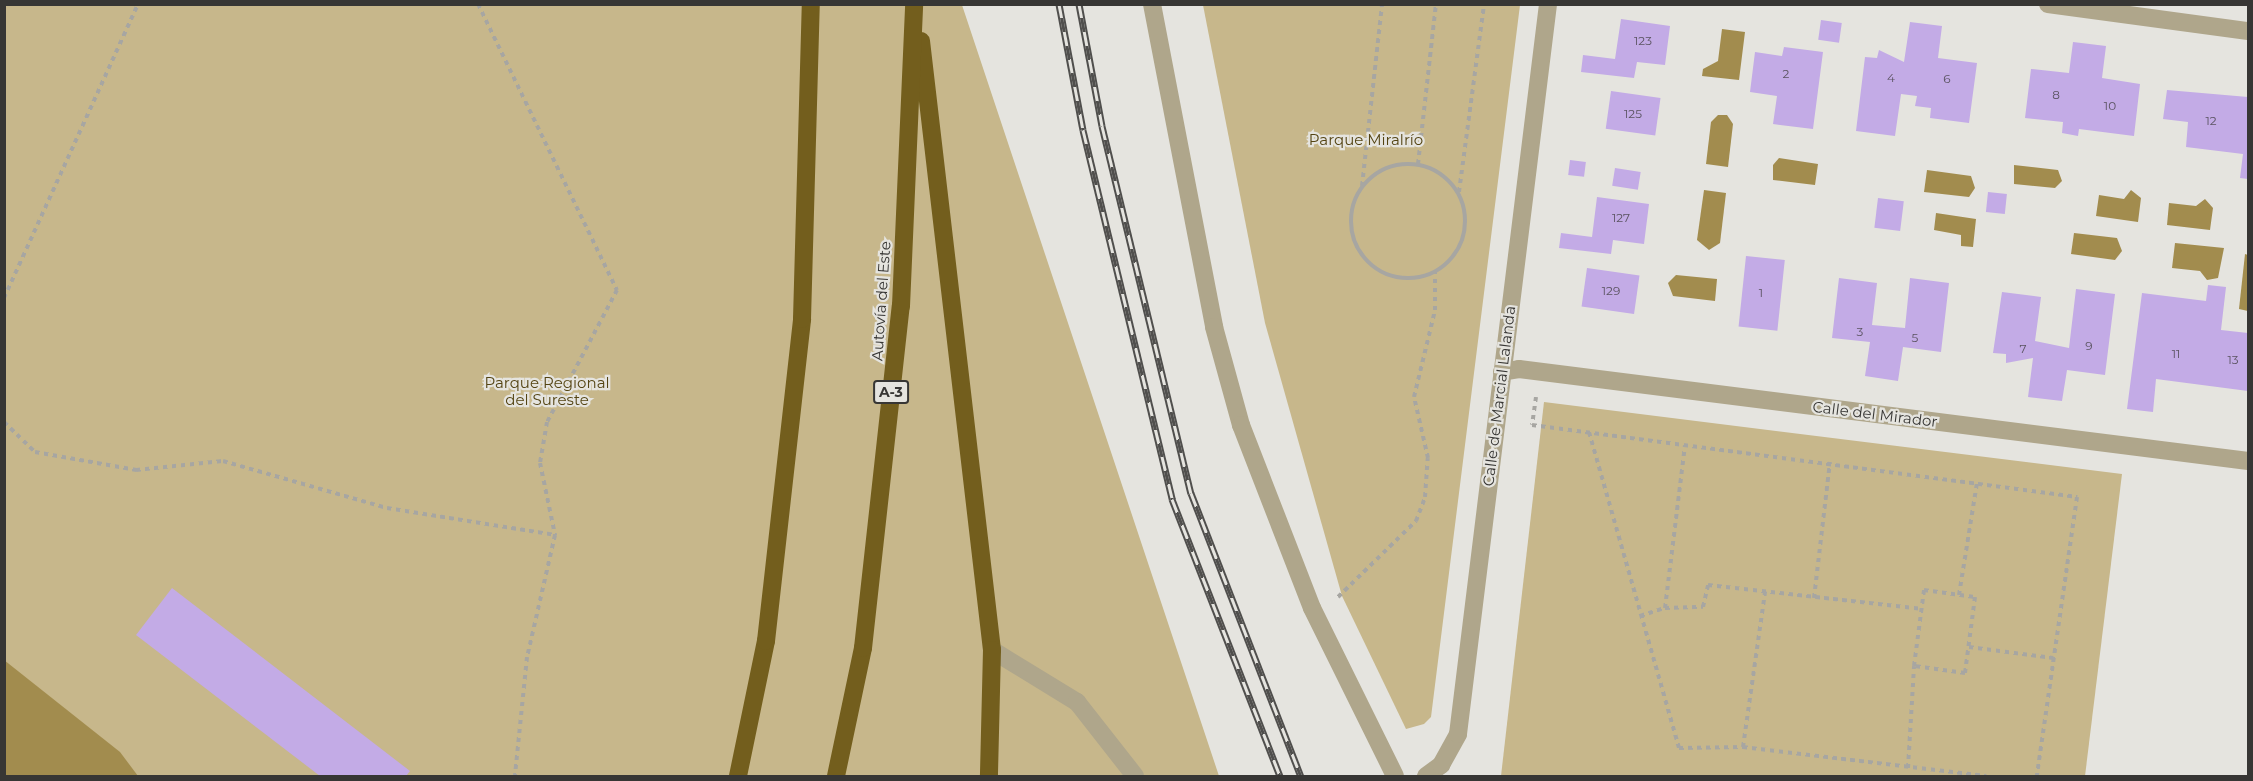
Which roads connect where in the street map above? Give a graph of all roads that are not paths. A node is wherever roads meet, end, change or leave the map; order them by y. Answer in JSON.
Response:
{"nodes":[{"id":1,"x":811,"y":4,"type":"edge"},
{"id":2,"x":915,"y":4,"type":"edge"},
{"id":3,"x":1152,"y":4,"type":"edge"},
{"id":4,"x":1548,"y":4,"type":"edge"},
{"id":5,"x":2048,"y":4,"type":"edge"},
{"id":6,"x":2120,"y":9,"type":"edge"},
{"id":7,"x":2248,"y":31,"type":"edge"},
{"id":8,"x":1502,"y":372,"type":"junction"},
{"id":9,"x":2248,"y":461,"type":"edge"},
{"id":10,"x":992,"y":650,"type":"junction"},
{"id":11,"x":738,"y":777,"type":"edge"},
{"id":12,"x":836,"y":777,"type":"edge"},
{"id":13,"x":989,"y":777,"type":"edge"},
{"id":14,"x":1135,"y":777,"type":"edge"},
{"id":15,"x":1395,"y":777,"type":"edge"},
{"id":16,"x":1426,"y":777,"type":"edge"}],
"edges":[{"from":1,"to":11,"type":"highway"},
{"from":2,"to":10,"type":"highway"},
{"from":2,"to":12,"type":"highway","name":"Autovía del Este","number":"A-3"},
{"from":3,"to":15,"type":"street"},
{"from":4,"to":8,"type":"street","name":"Calle de Marcial Lalanda"},
{"from":5,"to":6,"type":"street"},
{"from":6,"to":7,"type":"street"},
{"from":8,"to":9,"type":"street","name":"Calle del Mirador"},
{"from":8,"to":16,"type":"street","name":"Calle de Marcial Lalanda"},
{"from":10,"to":13,"type":"highway"},
{"from":10,"to":14,"type":"street"}]}
